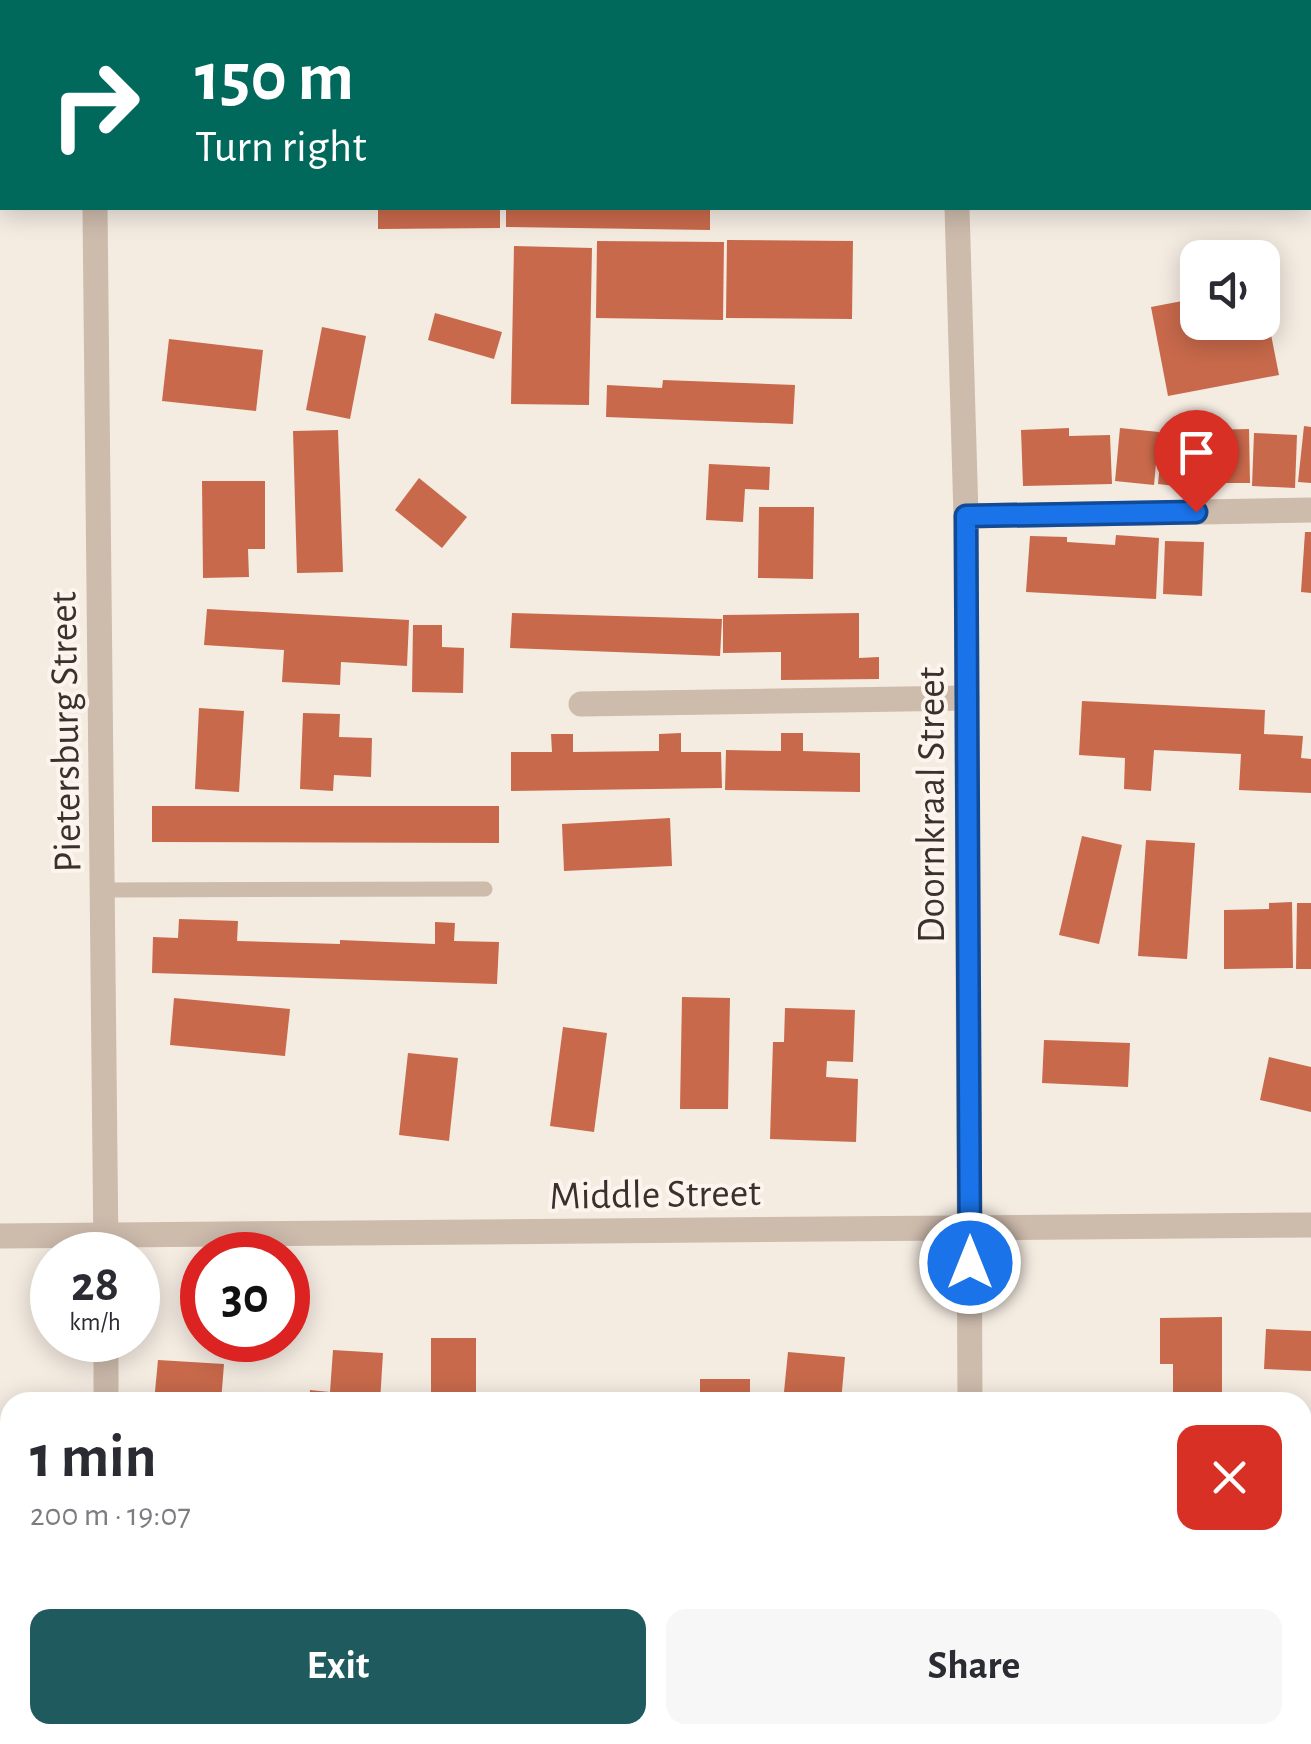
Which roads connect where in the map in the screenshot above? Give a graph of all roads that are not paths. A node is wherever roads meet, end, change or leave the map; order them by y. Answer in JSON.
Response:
{"nodes":[{"id":1,"x":95,"y":210,"type":"edge"},
{"id":2,"x":957,"y":210,"type":"edge"},
{"id":3,"x":1311,"y":510,"type":"edge"},
{"id":4,"x":966,"y":516,"type":"junction"},
{"id":5,"x":967,"y":698,"type":"junction"},
{"id":6,"x":581,"y":704,"type":"dead end"},
{"id":7,"x":486,"y":889,"type":"dead end"},
{"id":8,"x":103,"y":890,"type":"junction"},
{"id":9,"x":1311,"y":1225,"type":"edge"},
{"id":10,"x":970,"y":1228,"type":"junction"},
{"id":11,"x":106,"y":1232,"type":"edge"},
{"id":12,"x":0,"y":1236,"type":"edge"},
{"id":13,"x":30,"y":1239,"type":"edge"},
{"id":14,"x":160,"y":1245,"type":"edge"},
{"id":15,"x":106,"y":1362,"type":"edge"},
{"id":16,"x":106,"y":1392,"type":"edge"},
{"id":17,"x":970,"y":1392,"type":"edge"}],
"edges":[{"from":1,"to":8,"type":"street","name":"Pietersburg Street"},
{"from":2,"to":4,"type":"street","name":"Doornkraal Street"},
{"from":3,"to":4,"type":"street"},
{"from":4,"to":5,"type":"street","name":"Doornkraal Street"},
{"from":5,"to":6,"type":"street"},
{"from":5,"to":10,"type":"street","name":"Doornkraal Street"},
{"from":7,"to":8,"type":"lane"},
{"from":8,"to":11,"type":"street","name":"Pietersburg Street"},
{"from":9,"to":10,"type":"street","name":"Middle Street"},
{"from":10,"to":14,"type":"street","name":"Middle Street"},
{"from":10,"to":17,"type":"street","name":"Doornkraal Street"},
{"from":12,"to":13,"type":"street","name":"Middle Street"},
{"from":15,"to":16,"type":"street"}]}
